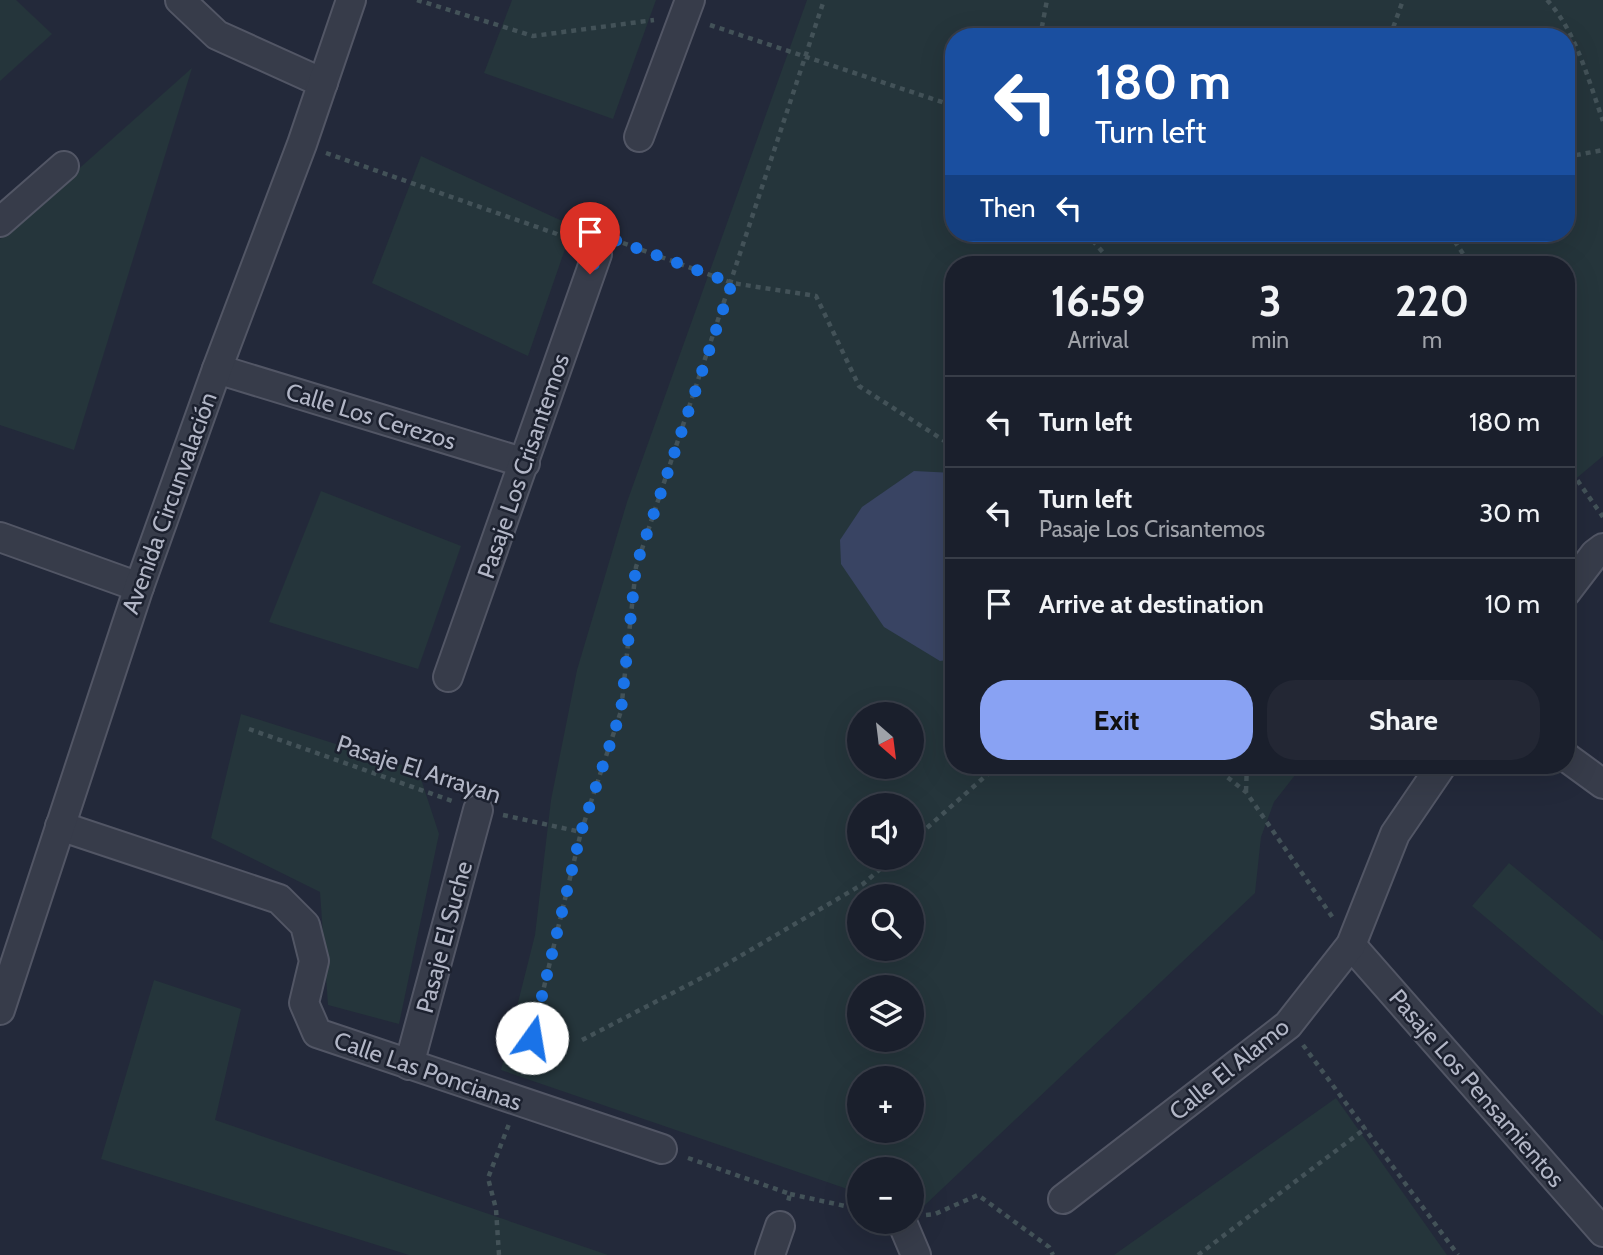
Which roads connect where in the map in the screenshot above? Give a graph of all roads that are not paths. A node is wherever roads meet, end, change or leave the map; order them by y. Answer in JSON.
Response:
{"nodes":[{"id":1,"x":180,"y":0,"type":"edge"},
{"id":2,"x":351,"y":0,"type":"edge"},
{"id":3,"x":687,"y":8,"type":"edge"},
{"id":4,"x":323,"y":83,"type":"junction"},
{"id":5,"x":639,"y":137,"type":"dead end"},
{"id":6,"x":64,"y":166,"type":"dead end"},
{"id":7,"x":0,"y":222,"type":"edge"},
{"id":8,"x":597,"y":254,"type":"road end"},
{"id":9,"x":217,"y":369,"type":"junction"},
{"id":10,"x":525,"y":463,"type":"junction"},
{"id":11,"x":0,"y":537,"type":"edge"},
{"id":12,"x":1603,"y":548,"type":"edge"},
{"id":13,"x":1575,"y":580,"type":"edge"},
{"id":14,"x":139,"y":587,"type":"junction"},
{"id":15,"x":448,"y":677,"type":"dead end"},
{"id":16,"x":1575,"y":764,"type":"edge"},
{"id":17,"x":1437,"y":774,"type":"edge"},
{"id":18,"x":1603,"y":784,"type":"edge"},
{"id":19,"x":478,"y":810,"type":"road end"},
{"id":20,"x":60,"y":826,"type":"junction"},
{"id":21,"x":1351,"y":944,"type":"junction"},
{"id":22,"x":4,"y":981,"type":"edge"},
{"id":23,"x":0,"y":1010,"type":"edge"},
{"id":24,"x":409,"y":1065,"type":"junction"},
{"id":25,"x":662,"y":1149,"type":"road end"},
{"id":26,"x":1063,"y":1199,"type":"dead end"},
{"id":27,"x":779,"y":1226,"type":"road end"},
{"id":28,"x":1603,"y":1232,"type":"edge"},
{"id":29,"x":914,"y":1234,"type":"edge"},
{"id":30,"x":770,"y":1255,"type":"edge"},
{"id":31,"x":916,"y":1255,"type":"edge"}],
"edges":[{"from":1,"to":4,"type":"street"},
{"from":2,"to":4,"type":"street","name":"Avenida Circunvalación"},
{"from":3,"to":5,"type":"street"},
{"from":4,"to":9,"type":"street","name":"Avenida Circunvalación"},
{"from":6,"to":7,"type":"street"},
{"from":8,"to":10,"type":"street","name":"Pasaje Los Crisantemos"},
{"from":9,"to":10,"type":"street","name":"Calle Los Cerezos"},
{"from":9,"to":14,"type":"street","name":"Avenida Circunvalación"},
{"from":10,"to":15,"type":"street","name":"Pasaje Los Crisantemos"},
{"from":11,"to":14,"type":"street"},
{"from":12,"to":13,"type":"street"},
{"from":14,"to":20,"type":"street","name":"Avenida Circunvalación"},
{"from":16,"to":18,"type":"street"},
{"from":17,"to":21,"type":"street","name":"Calle El Alamo"},
{"from":19,"to":24,"type":"street","name":"Pasaje El Suche"},
{"from":20,"to":22,"type":"street","name":"Avenida Circunvalación"},
{"from":20,"to":24,"type":"street","name":"Calle Las Poncianas"},
{"from":21,"to":26,"type":"street","name":"Calle El Alamo"},
{"from":21,"to":28,"type":"street","name":"Pasaje Los Pensamientos"},
{"from":22,"to":23,"type":"street","name":"Avenida Circunvalación"},
{"from":24,"to":25,"type":"street","name":"Calle Las Poncianas"},
{"from":27,"to":30,"type":"street"},
{"from":29,"to":31,"type":"street"}]}
